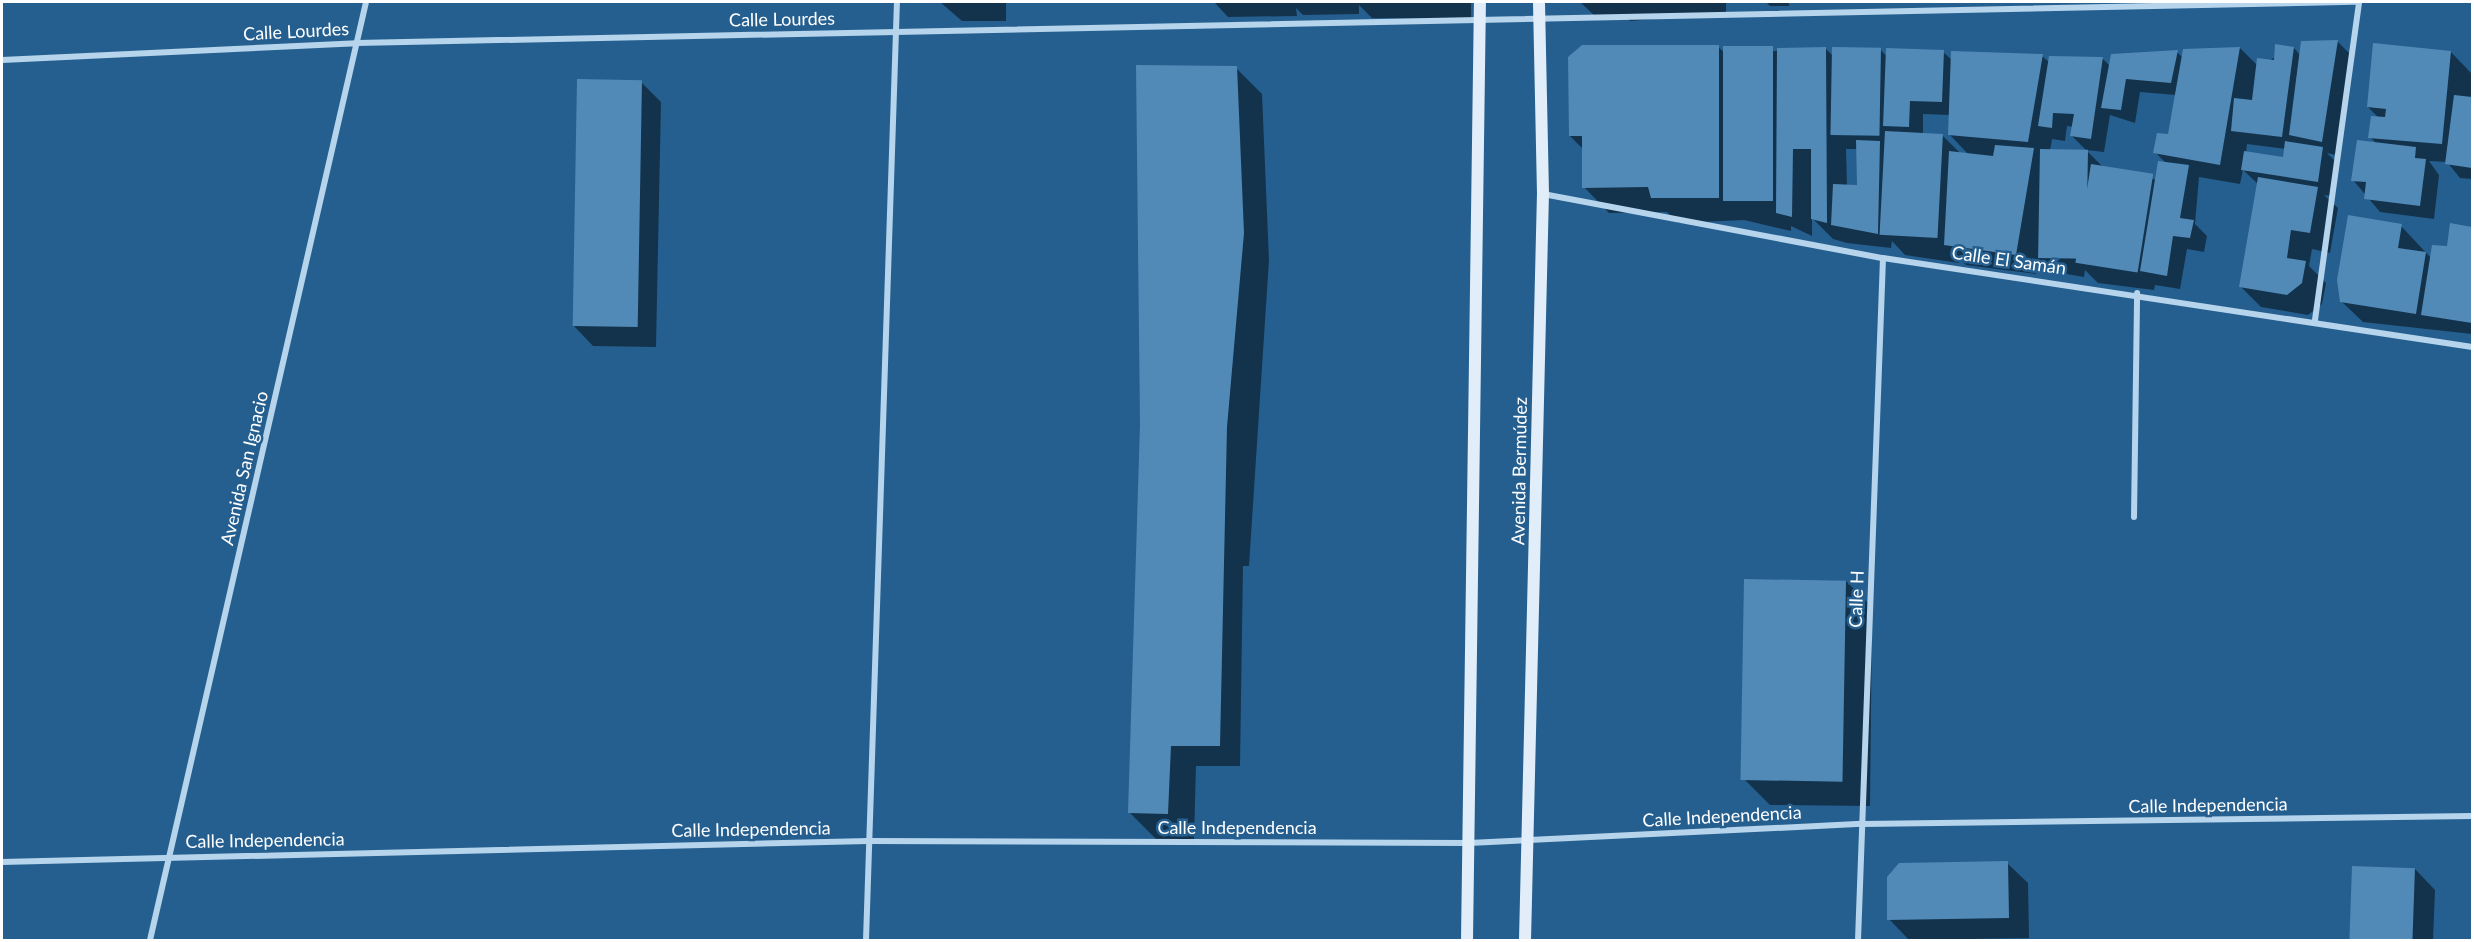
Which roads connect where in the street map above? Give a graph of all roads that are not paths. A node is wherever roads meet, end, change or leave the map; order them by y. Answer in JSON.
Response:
{"nodes":[{"id":1,"x":366,"y":2,"type":"edge"},
{"id":2,"x":897,"y":2,"type":"edge"},
{"id":3,"x":1480,"y":2,"type":"edge"},
{"id":4,"x":1539,"y":2,"type":"edge"},
{"id":5,"x":2357,"y":2,"type":"edge"},
{"id":6,"x":1538,"y":17,"type":"junction"},
{"id":7,"x":1479,"y":23,"type":"junction"},
{"id":8,"x":896,"y":31,"type":"junction"},
{"id":9,"x":357,"y":43,"type":"junction"},
{"id":10,"x":2,"y":60,"type":"edge"},
{"id":11,"x":1544,"y":194,"type":"junction"},
{"id":12,"x":1883,"y":258,"type":"junction"},
{"id":13,"x":2136,"y":293,"type":"junction"},
{"id":14,"x":2315,"y":320,"type":"junction"},
{"id":15,"x":2472,"y":347,"type":"edge"},
{"id":16,"x":2134,"y":517,"type":"dead end"},
{"id":17,"x":2472,"y":816,"type":"edge"},
{"id":18,"x":1862,"y":824,"type":"junction"},
{"id":19,"x":1529,"y":839,"type":"junction"},
{"id":20,"x":869,"y":842,"type":"junction"},
{"id":21,"x":1469,"y":843,"type":"junction"},
{"id":22,"x":171,"y":857,"type":"junction"},
{"id":23,"x":2,"y":862,"type":"edge"},
{"id":24,"x":150,"y":940,"type":"edge"},
{"id":25,"x":866,"y":940,"type":"edge"},
{"id":26,"x":1467,"y":940,"type":"edge"},
{"id":27,"x":1525,"y":940,"type":"edge"},
{"id":28,"x":1858,"y":940,"type":"edge"}],
"edges":[{"from":1,"to":9,"type":"street","name":"Avenida San Ignacio"},
{"from":2,"to":8,"type":"street"},
{"from":3,"to":7,"type":"street"},
{"from":4,"to":6,"type":"street","name":"Avenida Bermúdez"},
{"from":5,"to":6,"type":"street","name":"Calle Lourdes"},
{"from":5,"to":14,"type":"street"},
{"from":6,"to":7,"type":"street","name":"Calle Lourdes"},
{"from":6,"to":11,"type":"street","name":"Avenida Bermúdez"},
{"from":7,"to":8,"type":"street","name":"Calle Lourdes"},
{"from":7,"to":21,"type":"street"},
{"from":8,"to":9,"type":"street","name":"Calle Lourdes"},
{"from":8,"to":20,"type":"street"},
{"from":9,"to":10,"type":"street","name":"Calle Lourdes"},
{"from":9,"to":22,"type":"street","name":"Avenida San Ignacio"},
{"from":11,"to":12,"type":"street","name":"Calle El Samán"},
{"from":11,"to":19,"type":"street","name":"Avenida Bermúdez"},
{"from":12,"to":13,"type":"street","name":"Calle El Samán"},
{"from":12,"to":18,"type":"street","name":"Calle H"},
{"from":13,"to":14,"type":"street","name":"Calle El Samán"},
{"from":13,"to":16,"type":"street"},
{"from":14,"to":15,"type":"street","name":"Calle El Samán"},
{"from":17,"to":18,"type":"street","name":"Calle Independencia"},
{"from":18,"to":19,"type":"street","name":"Calle Independencia"},
{"from":18,"to":28,"type":"street","name":"Calle H"},
{"from":19,"to":21,"type":"street","name":"Calle Independencia"},
{"from":19,"to":27,"type":"street","name":"Avenida Bermúdez"},
{"from":20,"to":21,"type":"street","name":"Calle Independencia"},
{"from":20,"to":22,"type":"street","name":"Calle Independencia"},
{"from":20,"to":25,"type":"street"},
{"from":21,"to":26,"type":"street"},
{"from":22,"to":23,"type":"street","name":"Calle Independencia"},
{"from":22,"to":24,"type":"street","name":"Avenida San Ignacio"}]}
